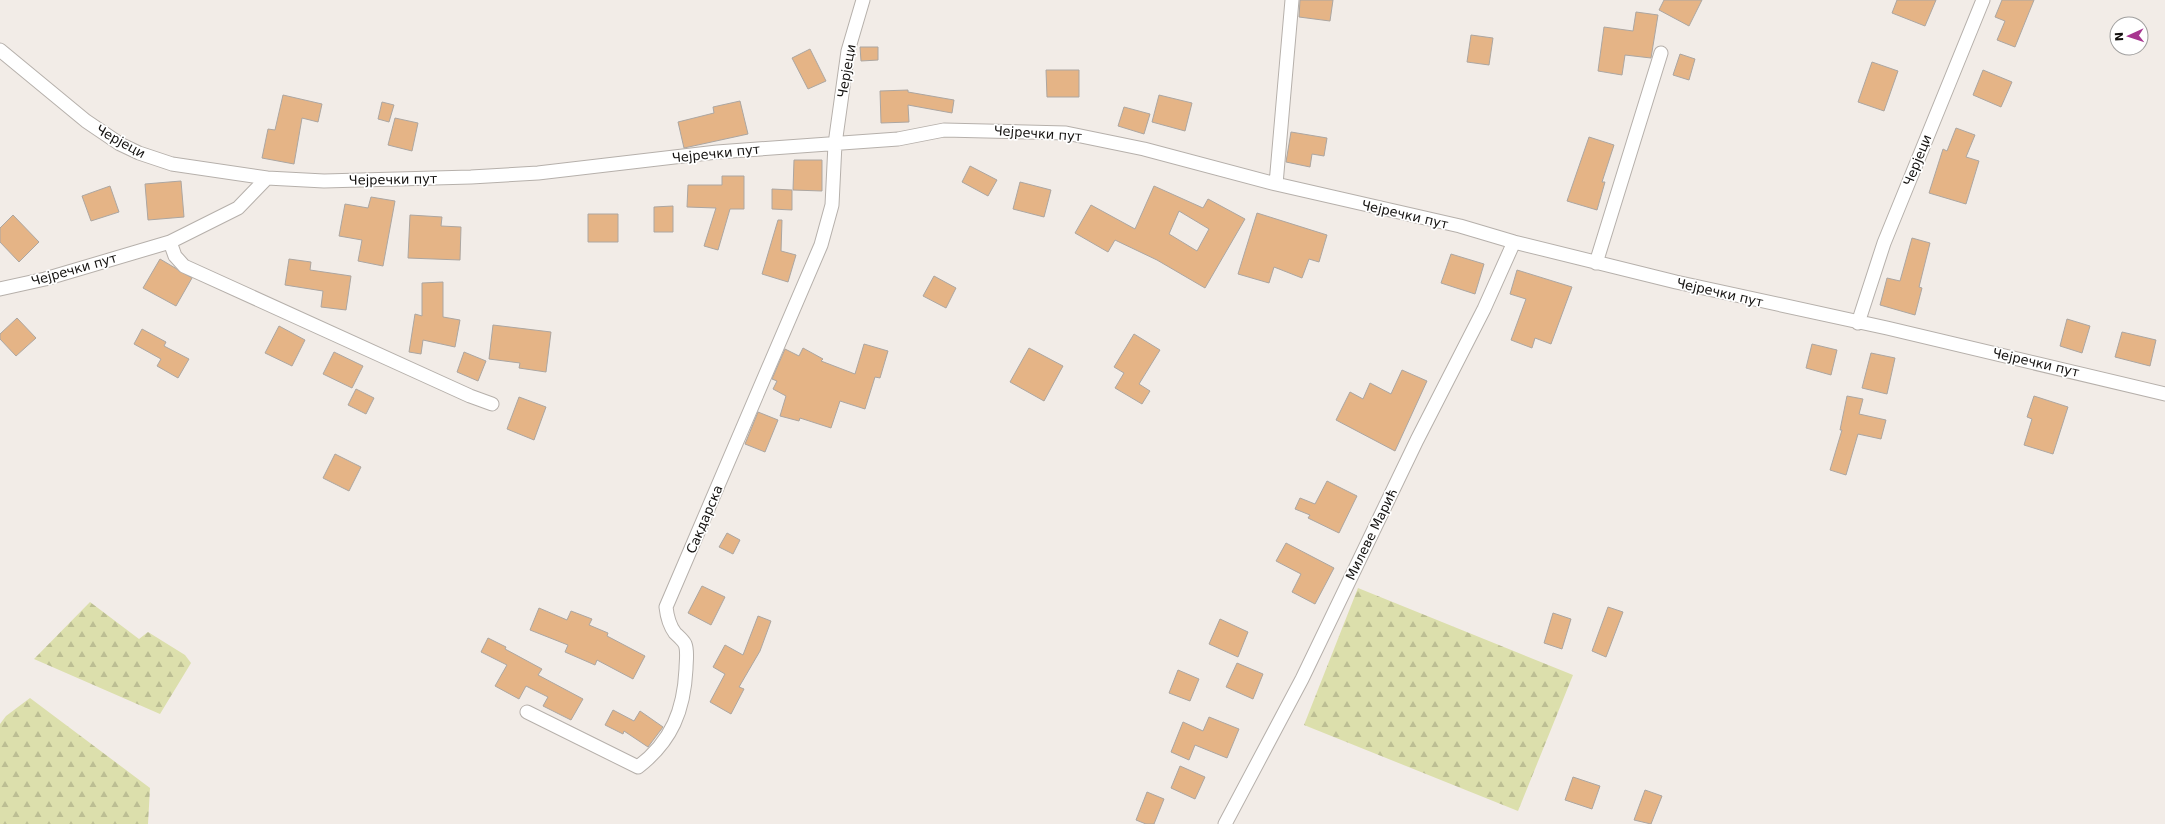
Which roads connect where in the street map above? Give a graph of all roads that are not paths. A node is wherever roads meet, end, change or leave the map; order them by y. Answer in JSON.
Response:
{"nodes":[{"id":1,"x":863,"y":0,"type":"edge"},
{"id":2,"x":1292,"y":0,"type":"edge"},
{"id":3,"x":1983,"y":0,"type":"edge"},
{"id":4,"x":0,"y":50,"type":"edge"},
{"id":5,"x":1661,"y":53,"type":"dead end"},
{"id":6,"x":835,"y":144,"type":"junction"},
{"id":7,"x":267,"y":178,"type":"junction"},
{"id":8,"x":1276,"y":184,"type":"junction"},
{"id":9,"x":170,"y":242,"type":"junction"},
{"id":10,"x":1514,"y":242,"type":"junction"},
{"id":11,"x":1596,"y":263,"type":"junction"},
{"id":12,"x":0,"y":289,"type":"edge"},
{"id":13,"x":1858,"y":323,"type":"junction"},
{"id":14,"x":2165,"y":394,"type":"edge"},
{"id":15,"x":492,"y":404,"type":"dead end"},
{"id":16,"x":527,"y":712,"type":"dead end"},
{"id":17,"x":1225,"y":824,"type":"edge"}],
"edges":[{"from":1,"to":6,"type":"street","name":"Черјеци"},
{"from":2,"to":8,"type":"street"},
{"from":3,"to":13,"type":"street","name":"Черјеци"},
{"from":4,"to":7,"type":"street","name":"Черјеци"},
{"from":5,"to":11,"type":"street"},
{"from":6,"to":7,"type":"street","name":"Чејречки пут"},
{"from":6,"to":8,"type":"street","name":"Чејречки пут"},
{"from":6,"to":16,"type":"street","name":"Сакдарска"},
{"from":7,"to":9,"type":"street","name":"Чејречки пут"},
{"from":8,"to":10,"type":"street","name":"Чејречки пут"},
{"from":9,"to":12,"type":"street","name":"Чејречки пут"},
{"from":9,"to":15,"type":"street"},
{"from":10,"to":11,"type":"street","name":"Чејречки пут"},
{"from":10,"to":17,"type":"street","name":"Милеве Мaрић"},
{"from":11,"to":13,"type":"street","name":"Чејречки пут"},
{"from":13,"to":14,"type":"street","name":"Чејречки пут"}]}
